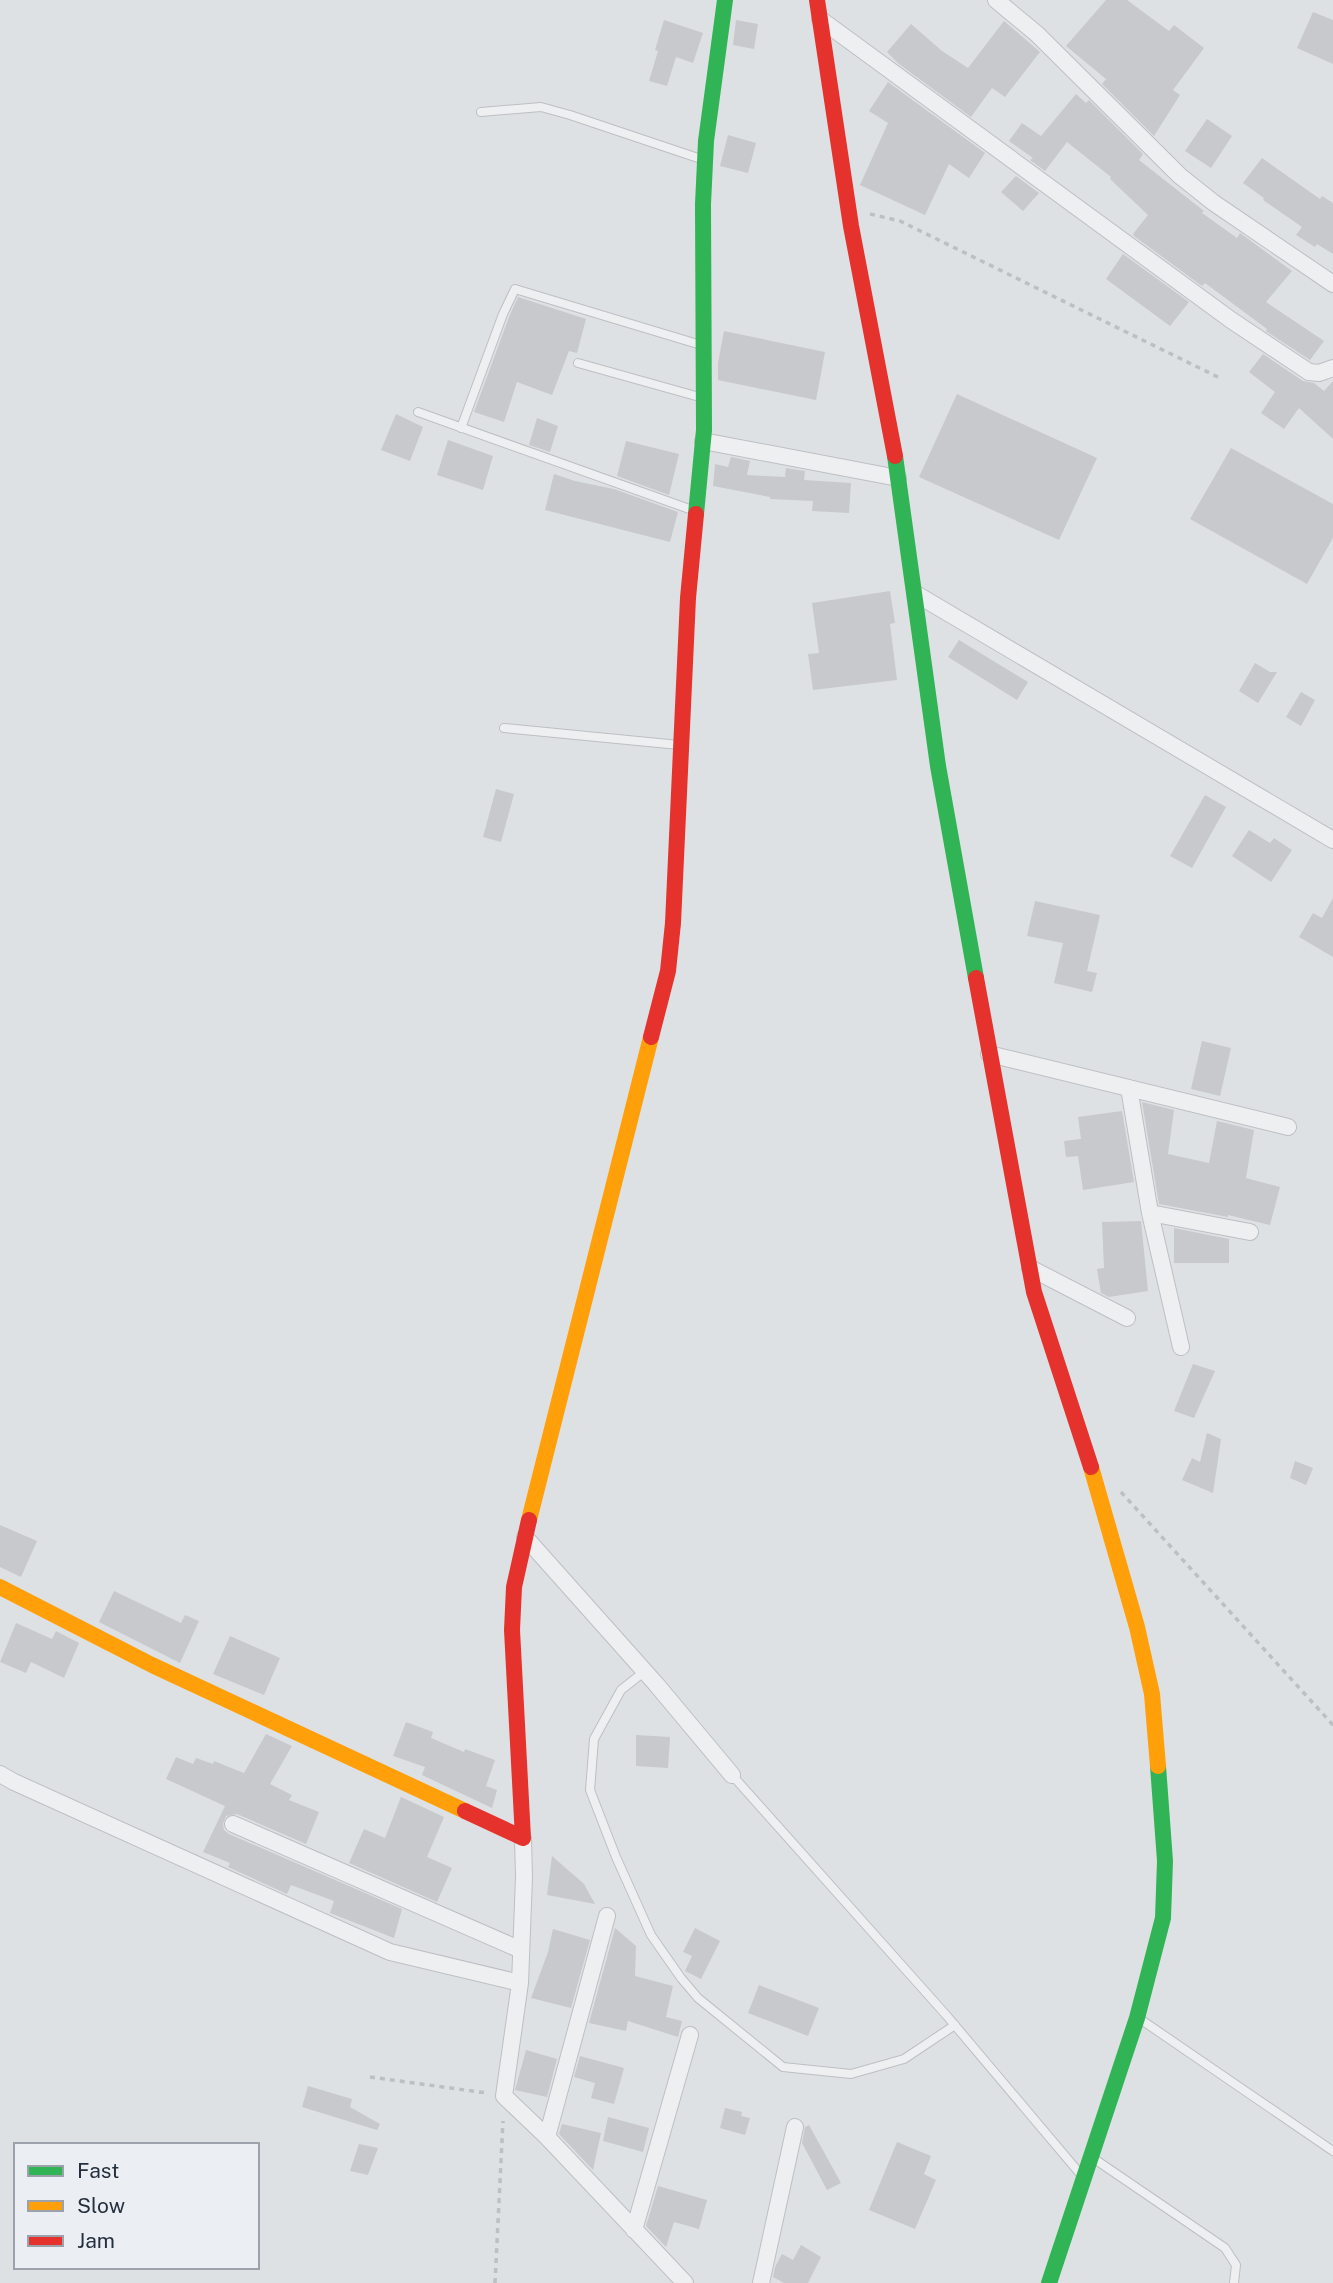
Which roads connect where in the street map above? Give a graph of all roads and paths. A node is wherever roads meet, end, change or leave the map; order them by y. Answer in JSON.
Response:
{"nodes":[{"id":1,"x":725,"y":0,"type":"edge"},
{"id":2,"x":817,"y":0,"type":"edge"},
{"id":3,"x":996,"y":0,"type":"edge"},
{"id":4,"x":820,"y":19,"type":"junction"},
{"id":5,"x":481,"y":112,"type":"dead end"},
{"id":6,"x":705,"y":161,"type":"junction"},
{"id":7,"x":848,"y":208,"type":"junction"},
{"id":8,"x":1333,"y":284,"type":"edge"},
{"id":9,"x":703,"y":346,"type":"junction"},
{"id":10,"x":578,"y":363,"type":"dead end"},
{"id":11,"x":1333,"y":368,"type":"edge"},
{"id":12,"x":1222,"y":379,"type":"dead end"},
{"id":13,"x":704,"y":398,"type":"junction"},
{"id":14,"x":418,"y":412,"type":"dead end"},
{"id":15,"x":461,"y":428,"type":"junction"},
{"id":16,"x":703,"y":441,"type":"junction"},
{"id":17,"x":898,"y":478,"type":"junction"},
{"id":18,"x":696,"y":511,"type":"junction"},
{"id":19,"x":916,"y":594,"type":"junction"},
{"id":20,"x":504,"y":728,"type":"dead end"},
{"id":21,"x":681,"y":746,"type":"junction"},
{"id":22,"x":1333,"y":840,"type":"edge"},
{"id":23,"x":989,"y":1054,"type":"junction"},
{"id":24,"x":1129,"y":1088,"type":"junction"},
{"id":25,"x":1287,"y":1127,"type":"dead end"},
{"id":26,"x":1150,"y":1213,"type":"junction"},
{"id":27,"x":1250,"y":1232,"type":"dead end"},
{"id":28,"x":1030,"y":1268,"type":"junction"},
{"id":29,"x":1127,"y":1318,"type":"dead end"},
{"id":30,"x":1181,"y":1347,"type":"dead end"},
{"id":31,"x":1114,"y":1484,"type":"dead end"},
{"id":32,"x":525,"y":1536,"type":"junction"},
{"id":33,"x":0,"y":1587,"type":"edge"},
{"id":34,"x":645,"y":1671,"type":"junction"},
{"id":35,"x":1333,"y":1725,"type":"edge"},
{"id":36,"x":0,"y":1774,"type":"edge"},
{"id":37,"x":732,"y":1775,"type":"joint"},
{"id":38,"x":233,"y":1824,"type":"dead end"},
{"id":39,"x":523,"y":1838,"type":"junction"},
{"id":40,"x":607,"y":1916,"type":"dead end"},
{"id":41,"x":521,"y":1950,"type":"junction"},
{"id":42,"x":520,"y":1983,"type":"junction"},
{"id":43,"x":1137,"y":2018,"type":"junction"},
{"id":44,"x":955,"y":2025,"type":"junction"},
{"id":45,"x":690,"y":2035,"type":"dead end"},
{"id":46,"x":370,"y":2077,"type":"dead end"},
{"id":47,"x":504,"y":2096,"type":"junction"},
{"id":48,"x":795,"y":2127,"type":"dead end"},
{"id":49,"x":547,"y":2137,"type":"junction"},
{"id":50,"x":1333,"y":2151,"type":"edge"},
{"id":51,"x":1091,"y":2156,"type":"junction"},
{"id":52,"x":1083,"y":2178,"type":"junction"},
{"id":53,"x":634,"y":2230,"type":"junction"},
{"id":54,"x":495,"y":2283,"type":"edge"},
{"id":55,"x":685,"y":2283,"type":"edge"},
{"id":56,"x":761,"y":2283,"type":"edge"},
{"id":57,"x":1049,"y":2283,"type":"edge"},
{"id":58,"x":1234,"y":2283,"type":"edge"}],
"edges":[{"from":1,"to":6,"type":"street"},
{"from":2,"to":4,"type":"street"},
{"from":3,"to":8,"type":"street"},
{"from":4,"to":7,"type":"street"},
{"from":4,"to":11,"type":"street"},
{"from":5,"to":6,"type":"lane"},
{"from":6,"to":9,"type":"street"},
{"from":7,"to":12,"type":"path"},
{"from":7,"to":17,"type":"street"},
{"from":9,"to":13,"type":"street"},
{"from":9,"to":15,"type":"lane"},
{"from":10,"to":13,"type":"lane"},
{"from":13,"to":16,"type":"street"},
{"from":14,"to":15,"type":"lane"},
{"from":15,"to":18,"type":"lane"},
{"from":16,"to":17,"type":"street"},
{"from":16,"to":18,"type":"street"},
{"from":17,"to":19,"type":"street"},
{"from":18,"to":21,"type":"street"},
{"from":19,"to":22,"type":"street"},
{"from":19,"to":23,"type":"street"},
{"from":20,"to":21,"type":"lane"},
{"from":21,"to":32,"type":"street"},
{"from":23,"to":24,"type":"street"},
{"from":23,"to":28,"type":"street"},
{"from":24,"to":25,"type":"street"},
{"from":24,"to":26,"type":"street"},
{"from":26,"to":27,"type":"street"},
{"from":26,"to":30,"type":"street"},
{"from":28,"to":29,"type":"street"},
{"from":28,"to":43,"type":"street"},
{"from":31,"to":35,"type":"path"},
{"from":32,"to":34,"type":"street"},
{"from":32,"to":39,"type":"street"},
{"from":33,"to":39,"type":"street"},
{"from":34,"to":37,"type":"street"},
{"from":34,"to":44,"type":"lane"},
{"from":36,"to":42,"type":"street"},
{"from":37,"to":44,"type":"lane"},
{"from":38,"to":41,"type":"street"},
{"from":39,"to":41,"type":"street"},
{"from":40,"to":49,"type":"street"},
{"from":41,"to":42,"type":"street"},
{"from":42,"to":47,"type":"street"},
{"from":43,"to":50,"type":"lane"},
{"from":43,"to":51,"type":"street"},
{"from":44,"to":52,"type":"lane"},
{"from":45,"to":53,"type":"street"},
{"from":46,"to":47,"type":"path"},
{"from":47,"to":49,"type":"street"},
{"from":47,"to":54,"type":"path"},
{"from":48,"to":56,"type":"street"},
{"from":49,"to":53,"type":"street"},
{"from":51,"to":52,"type":"street"},
{"from":51,"to":58,"type":"lane"},
{"from":52,"to":57,"type":"street"},
{"from":53,"to":55,"type":"street"}]}
